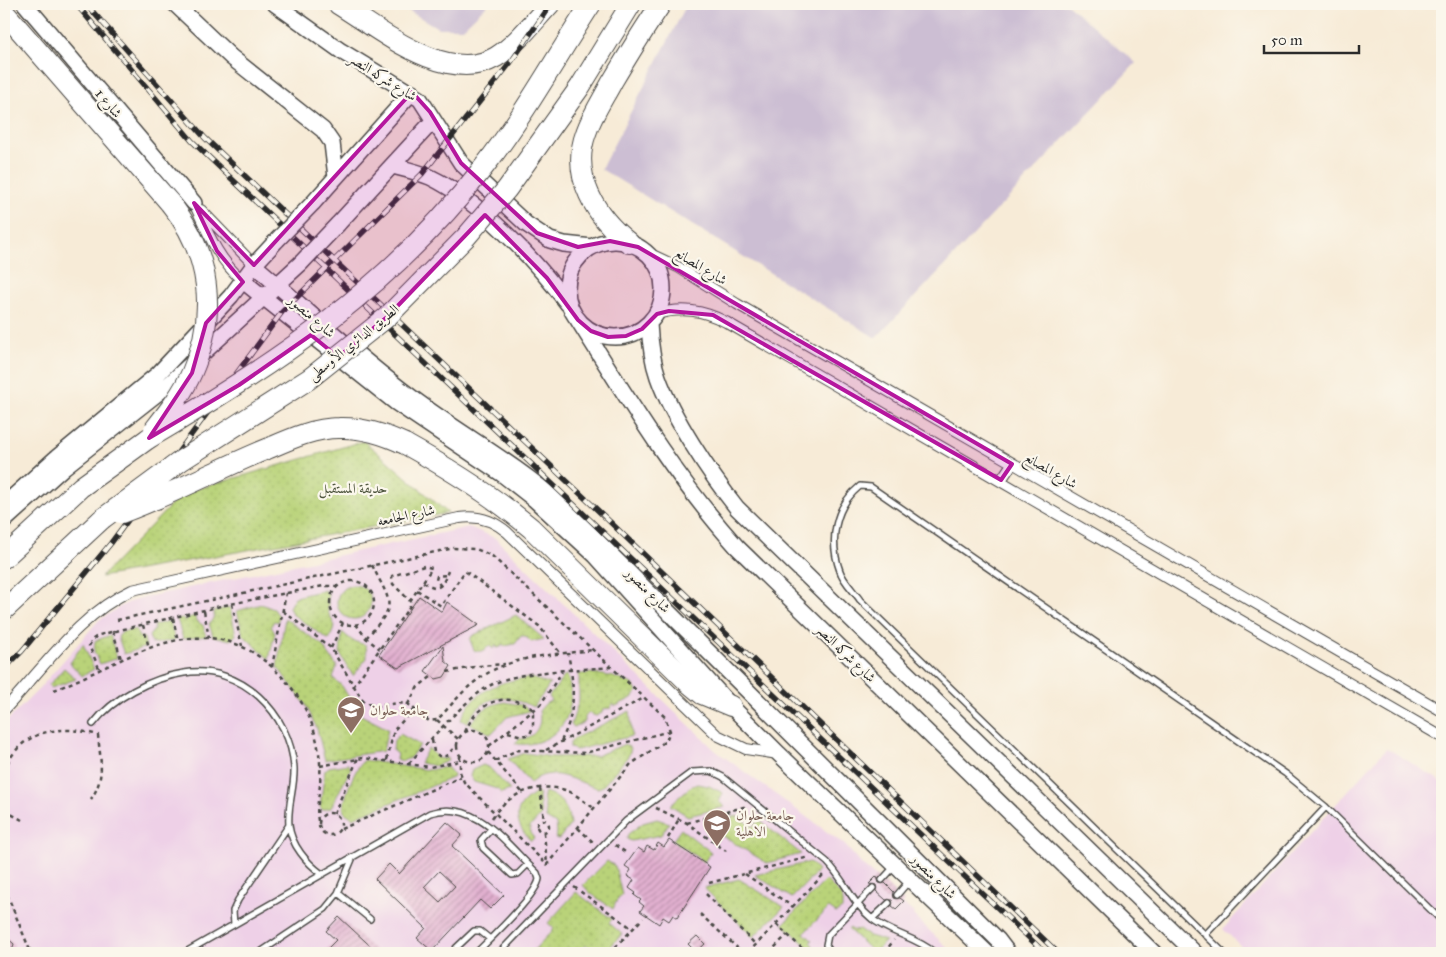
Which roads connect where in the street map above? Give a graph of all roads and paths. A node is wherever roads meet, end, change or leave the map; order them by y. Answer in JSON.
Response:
{"nodes":[{"id":1,"x":25,"y":4,"type":"edge"},
{"id":2,"x":175,"y":4,"type":"edge"},
{"id":3,"x":275,"y":4,"type":"edge"},
{"id":4,"x":338,"y":4,"type":"edge"},
{"id":5,"x":550,"y":4,"type":"edge"},
{"id":6,"x":591,"y":4,"type":"edge"},
{"id":7,"x":631,"y":4,"type":"edge"},
{"id":8,"x":661,"y":4,"type":"edge"},
{"id":9,"x":4,"y":12,"type":"edge"},
{"id":10,"x":412,"y":92,"type":"junction"},
{"id":11,"x":433,"y":121,"type":"junction"},
{"id":12,"x":393,"y":166,"type":"junction"},
{"id":13,"x":336,"y":177,"type":"junction"},
{"id":14,"x":194,"y":203,"type":"junction"},
{"id":15,"x":592,"y":247,"type":"junction"},
{"id":16,"x":638,"y":247,"type":"junction"},
{"id":17,"x":254,"y":265,"type":"junction"},
{"id":18,"x":242,"y":281,"type":"junction"},
{"id":19,"x":278,"y":284,"type":"junction"},
{"id":20,"x":264,"y":297,"type":"junction"},
{"id":21,"x":568,"y":304,"type":"junction"},
{"id":22,"x":653,"y":319,"type":"junction"},
{"id":23,"x":578,"y":320,"type":"junction"},
{"id":24,"x":149,"y":438,"type":"junction"},
{"id":25,"x":1012,"y":464,"type":"junction"},
{"id":26,"x":1002,"y":480,"type":"junction"},
{"id":27,"x":4,"y":505,"type":"edge"},
{"id":28,"x":102,"y":519,"type":"junction"},
{"id":29,"x":4,"y":520,"type":"edge"},
{"id":30,"x":4,"y":558,"type":"edge"},
{"id":31,"x":372,"y":565,"type":"junction"},
{"id":32,"x":423,"y":582,"type":"junction"},
{"id":33,"x":338,"y":586,"type":"junction"},
{"id":34,"x":440,"y":586,"type":"junction"},
{"id":35,"x":417,"y":590,"type":"junction"},
{"id":36,"x":286,"y":593,"type":"junction"},
{"id":37,"x":410,"y":601,"type":"junction"},
{"id":38,"x":232,"y":604,"type":"junction"},
{"id":39,"x":4,"y":610,"type":"edge"},
{"id":40,"x":204,"y":611,"type":"junction"},
{"id":41,"x":283,"y":611,"type":"junction"},
{"id":42,"x":173,"y":618,"type":"junction"},
{"id":43,"x":117,"y":620,"type":"dead end"},
{"id":44,"x":343,"y":623,"type":"junction"},
{"id":45,"x":143,"y":624,"type":"junction"},
{"id":46,"x":356,"y":624,"type":"junction"},
{"id":47,"x":114,"y":632,"type":"junction"},
{"id":48,"x":209,"y":638,"type":"junction"},
{"id":49,"x":366,"y":638,"type":"junction"},
{"id":50,"x":178,"y":641,"type":"junction"},
{"id":51,"x":242,"y":646,"type":"junction"},
{"id":52,"x":149,"y":648,"type":"junction"},
{"id":53,"x":331,"y":648,"type":"junction"},
{"id":54,"x":380,"y":649,"type":"junction"},
{"id":55,"x":593,"y":650,"type":"junction"},
{"id":56,"x":568,"y":653,"type":"junction"},
{"id":57,"x":561,"y":654,"type":"junction"},
{"id":58,"x":121,"y":659,"type":"junction"},
{"id":59,"x":507,"y":664,"type":"junction"},
{"id":60,"x":272,"y":667,"type":"junction"},
{"id":61,"x":612,"y":667,"type":"junction"},
{"id":62,"x":99,"y":668,"type":"junction"},
{"id":63,"x":572,"y":670,"type":"junction"},
{"id":64,"x":562,"y":671,"type":"junction"},
{"id":65,"x":447,"y":672,"type":"dead end"},
{"id":66,"x":432,"y":676,"type":"dead end"},
{"id":67,"x":353,"y":687,"type":"junction"},
{"id":68,"x":54,"y":690,"type":"dead end"},
{"id":69,"x":644,"y":698,"type":"junction"},
{"id":70,"x":408,"y":704,"type":"junction"},
{"id":71,"x":731,"y":706,"type":"junction"},
{"id":72,"x":415,"y":708,"type":"junction"},
{"id":73,"x":4,"y":710,"type":"edge"},
{"id":74,"x":1442,"y":711,"type":"edge"},
{"id":75,"x":534,"y":712,"type":"junction"},
{"id":76,"x":438,"y":720,"type":"junction"},
{"id":77,"x":93,"y":724,"type":"dead end"},
{"id":78,"x":445,"y":726,"type":"junction"},
{"id":79,"x":670,"y":731,"type":"junction"},
{"id":80,"x":465,"y":732,"type":"junction"},
{"id":81,"x":508,"y":732,"type":"junction"},
{"id":82,"x":1442,"y":737,"type":"edge"},
{"id":83,"x":458,"y":739,"type":"junction"},
{"id":84,"x":432,"y":740,"type":"junction"},
{"id":85,"x":560,"y":742,"type":"junction"},
{"id":86,"x":456,"y":745,"type":"junction"},
{"id":87,"x":489,"y":746,"type":"junction"},
{"id":88,"x":544,"y":751,"type":"junction"},
{"id":89,"x":488,"y":752,"type":"junction"},
{"id":90,"x":779,"y":754,"type":"junction"},
{"id":91,"x":460,"y":756,"type":"junction"},
{"id":92,"x":358,"y":758,"type":"junction"},
{"id":93,"x":386,"y":760,"type":"junction"},
{"id":94,"x":460,"y":761,"type":"junction"},
{"id":95,"x":495,"y":761,"type":"junction"},
{"id":96,"x":409,"y":763,"type":"junction"},
{"id":97,"x":320,"y":766,"type":"junction"},
{"id":98,"x":4,"y":770,"type":"edge"},
{"id":99,"x":461,"y":777,"type":"junction"},
{"id":100,"x":540,"y":788,"type":"junction"},
{"id":101,"x":522,"y":792,"type":"junction"},
{"id":102,"x":91,"y":799,"type":"dead end"},
{"id":103,"x":4,"y":801,"type":"edge"},
{"id":104,"x":756,"y":804,"type":"junction"},
{"id":105,"x":648,"y":805,"type":"junction"},
{"id":106,"x":1326,"y":807,"type":"junction"},
{"id":107,"x":594,"y":808,"type":"junction"},
{"id":108,"x":495,"y":812,"type":"junction"},
{"id":109,"x":334,"y":814,"type":"junction"},
{"id":110,"x":679,"y":819,"type":"junction"},
{"id":111,"x":22,"y":820,"type":"dead end"},
{"id":112,"x":544,"y":820,"type":"junction"},
{"id":113,"x":687,"y":823,"type":"junction"},
{"id":114,"x":289,"y":825,"type":"junction"},
{"id":115,"x":319,"y":825,"type":"junction"},
{"id":116,"x":489,"y":827,"type":"junction"},
{"id":117,"x":578,"y":828,"type":"junction"},
{"id":118,"x":340,"y":829,"type":"junction"},
{"id":119,"x":544,"y":833,"type":"junction"},
{"id":120,"x":668,"y":838,"type":"dead end"},
{"id":121,"x":599,"y":847,"type":"junction"},
{"id":122,"x":619,"y":848,"type":"dead end"},
{"id":123,"x":726,"y":851,"type":"dead end"},
{"id":124,"x":628,"y":854,"type":"dead end"},
{"id":125,"x":818,"y":855,"type":"junction"},
{"id":126,"x":352,"y":857,"type":"junction"},
{"id":127,"x":528,"y":864,"type":"junction"},
{"id":128,"x":547,"y":865,"type":"junction"},
{"id":129,"x":896,"y":865,"type":"junction"},
{"id":130,"x":832,"y":866,"type":"junction"},
{"id":131,"x":322,"y":874,"type":"junction"},
{"id":132,"x":744,"y":874,"type":"junction"},
{"id":133,"x":539,"y":876,"type":"junction"},
{"id":134,"x":911,"y":879,"type":"junction"},
{"id":135,"x":882,"y":880,"type":"dead end"},
{"id":136,"x":566,"y":882,"type":"junction"},
{"id":137,"x":709,"y":883,"type":"dead end"},
{"id":138,"x":4,"y":887,"type":"edge"},
{"id":139,"x":873,"y":888,"type":"dead end"},
{"id":140,"x":338,"y":893,"type":"junction"},
{"id":141,"x":706,"y":894,"type":"dead end"},
{"id":142,"x":897,"y":895,"type":"dead end"},
{"id":143,"x":889,"y":903,"type":"dead end"},
{"id":144,"x":858,"y":904,"type":"junction"},
{"id":145,"x":793,"y":907,"type":"junction"},
{"id":146,"x":13,"y":909,"type":"junction"},
{"id":147,"x":4,"y":911,"type":"edge"},
{"id":148,"x":700,"y":914,"type":"dead end"},
{"id":149,"x":643,"y":918,"type":"dead end"},
{"id":150,"x":370,"y":919,"type":"dead end"},
{"id":151,"x":872,"y":920,"type":"junction"},
{"id":152,"x":1442,"y":921,"type":"edge"},
{"id":153,"x":234,"y":924,"type":"junction"},
{"id":154,"x":776,"y":924,"type":"junction"},
{"id":155,"x":633,"y":928,"type":"junction"},
{"id":156,"x":900,"y":933,"type":"junction"},
{"id":157,"x":787,"y":935,"type":"junction"},
{"id":158,"x":1205,"y":935,"type":"junction"},
{"id":159,"x":490,"y":939,"type":"junction"},
{"id":160,"x":756,"y":945,"type":"junction"},
{"id":161,"x":31,"y":952,"type":"edge"},
{"id":162,"x":184,"y":953,"type":"edge"},
{"id":163,"x":259,"y":953,"type":"edge"},
{"id":164,"x":456,"y":953,"type":"edge"},
{"id":165,"x":476,"y":953,"type":"edge"},
{"id":166,"x":499,"y":953,"type":"edge"},
{"id":167,"x":610,"y":953,"type":"edge"},
{"id":168,"x":743,"y":953,"type":"edge"},
{"id":169,"x":748,"y":953,"type":"edge"},
{"id":170,"x":769,"y":953,"type":"edge"},
{"id":171,"x":807,"y":953,"type":"edge"},
{"id":172,"x":831,"y":953,"type":"edge"},
{"id":173,"x":884,"y":953,"type":"edge"},
{"id":174,"x":936,"y":953,"type":"edge"},
{"id":175,"x":987,"y":953,"type":"edge"},
{"id":176,"x":1008,"y":953,"type":"edge"},
{"id":177,"x":1154,"y":953,"type":"edge"},
{"id":178,"x":1195,"y":953,"type":"edge"},
{"id":179,"x":1224,"y":953,"type":"edge"}],
"edges":[{"from":1,"to":14,"type":"street","name":"شارع 1"},
{"from":2,"to":13,"type":"street"},
{"from":3,"to":10,"type":"street","name":"شارع شركه النصر"},
{"from":4,"to":5,"type":"highway"},
{"from":6,"to":24,"type":"highway","bridge":true},
{"from":7,"to":28,"type":"highway","name":"الطريق الدائري الأوسطى","bridge":true},
{"from":8,"to":16,"type":"highway"},
{"from":9,"to":24,"type":"highway","bridge":true},
{"from":10,"to":11,"type":"street","name":"شارع شركه النصر"},
{"from":10,"to":13,"type":"street"},
{"from":11,"to":12,"type":"street"},
{"from":11,"to":15,"type":"street","name":"شارع شركه النصر"},
{"from":12,"to":19,"type":"street","bridge":true},
{"from":12,"to":21,"type":"street"},
{"from":13,"to":17,"type":"street","bridge":true},
{"from":14,"to":17,"type":"street","name":"شارع 1"},
{"from":14,"to":18,"type":"street","name":"شارع 1"},
{"from":15,"to":16,"type":"street"},
{"from":15,"to":21,"type":"street"},
{"from":16,"to":22,"type":"street"},
{"from":16,"to":25,"type":"street","name":"شارع المصانع"},
{"from":17,"to":18,"type":"street"},
{"from":17,"to":19,"type":"street","name":"شارع منصور"},
{"from":18,"to":20,"type":"street","name":"شارع منصور"},
{"from":18,"to":27,"type":"street"},
{"from":19,"to":20,"type":"street"},
{"from":19,"to":176,"type":"street","name":"شارع منصور"},
{"from":20,"to":29,"type":"street"},
{"from":20,"to":71,"type":"street","name":"شارع منصور"},
{"from":21,"to":23,"type":"street"},
{"from":22,"to":23,"type":"street"},
{"from":22,"to":26,"type":"street"},
{"from":22,"to":178,"type":"street","name":"شارع شركه النصر"},
{"from":23,"to":177,"type":"street","name":"شارع شركه النصر"},
{"from":24,"to":30,"type":"highway"},
{"from":25,"to":26,"type":"street"},
{"from":25,"to":74,"type":"street","name":"شارع المصانع"},
{"from":26,"to":82,"type":"street"},
{"from":28,"to":39,"type":"highway","name":"الطريق الدائري الأوسطى"},
{"from":28,"to":71,"type":"highway","bridge":true},
{"from":31,"to":43,"type":"path"},
{"from":31,"to":49,"type":"path"},
{"from":31,"to":55,"type":"path"},
{"from":32,"to":34,"type":"path"},
{"from":32,"to":35,"type":"path"},
{"from":32,"to":37,"type":"path"},
{"from":33,"to":36,"type":"path"},
{"from":33,"to":44,"type":"path"},
{"from":33,"to":46,"type":"path"},
{"from":34,"to":34,"type":"path"},
{"from":35,"to":37,"type":"path"},
{"from":35,"to":57,"type":"path"},
{"from":36,"to":38,"type":"path"},
{"from":36,"to":41,"type":"path"},
{"from":37,"to":54,"type":"path"},
{"from":38,"to":40,"type":"path"},
{"from":38,"to":51,"type":"path"},
{"from":40,"to":42,"type":"path"},
{"from":40,"to":48,"type":"path"},
{"from":41,"to":53,"type":"path"},
{"from":41,"to":60,"type":"path"},
{"from":42,"to":45,"type":"path"},
{"from":42,"to":50,"type":"path"},
{"from":44,"to":46,"type":"path"},
{"from":44,"to":53,"type":"path"},
{"from":45,"to":47,"type":"path"},
{"from":45,"to":52,"type":"path"},
{"from":46,"to":49,"type":"path"},
{"from":47,"to":58,"type":"path"},
{"from":47,"to":62,"type":"path"},
{"from":48,"to":50,"type":"path"},
{"from":48,"to":51,"type":"path"},
{"from":49,"to":54,"type":"path"},
{"from":50,"to":52,"type":"path"},
{"from":51,"to":60,"type":"path"},
{"from":52,"to":58,"type":"path"},
{"from":53,"to":67,"type":"path"},
{"from":54,"to":67,"type":"path"},
{"from":55,"to":56,"type":"path"},
{"from":55,"to":61,"type":"path"},
{"from":56,"to":57,"type":"path"},
{"from":56,"to":63,"type":"path"},
{"from":57,"to":59,"type":"path"},
{"from":58,"to":62,"type":"path"},
{"from":59,"to":65,"type":"path"},
{"from":59,"to":76,"type":"path"},
{"from":60,"to":97,"type":"path"},
{"from":61,"to":63,"type":"path"},
{"from":61,"to":69,"type":"path"},
{"from":62,"to":68,"type":"path"},
{"from":63,"to":64,"type":"path"},
{"from":63,"to":85,"type":"path"},
{"from":64,"to":75,"type":"path"},
{"from":64,"to":78,"type":"path"},
{"from":66,"to":70,"type":"path"},
{"from":67,"to":70,"type":"path"},
{"from":69,"to":79,"type":"path"},
{"from":69,"to":85,"type":"path"},
{"from":70,"to":72,"type":"path"},
{"from":71,"to":90,"type":"street","name":"شارع منصور"},
{"from":72,"to":76,"type":"path"},
{"from":72,"to":93,"type":"path"},
{"from":73,"to":90,"type":"street","name":"شارع الجامعه"},
{"from":75,"to":80,"type":"path"},
{"from":75,"to":81,"type":"path"},
{"from":75,"to":81,"type":"path"},
{"from":76,"to":78,"type":"path"},
{"from":77,"to":114,"type":"lane"},
{"from":78,"to":83,"type":"path"},
{"from":78,"to":84,"type":"path"},
{"from":79,"to":88,"type":"path"},
{"from":79,"to":107,"type":"path"},
{"from":80,"to":83,"type":"path"},
{"from":80,"to":87,"type":"path"},
{"from":81,"to":87,"type":"path"},
{"from":83,"to":86,"type":"path"},
{"from":84,"to":86,"type":"path"},
{"from":84,"to":96,"type":"path"},
{"from":85,"to":88,"type":"path"},
{"from":86,"to":91,"type":"path"},
{"from":87,"to":89,"type":"path"},
{"from":88,"to":95,"type":"path"},
{"from":89,"to":91,"type":"path"},
{"from":89,"to":95,"type":"path"},
{"from":90,"to":129,"type":"street","name":"شارع منصور"},
{"from":91,"to":94,"type":"path"},
{"from":92,"to":93,"type":"path"},
{"from":92,"to":97,"type":"path"},
{"from":92,"to":109,"type":"path"},
{"from":93,"to":96,"type":"path"},
{"from":94,"to":96,"type":"path"},
{"from":94,"to":99,"type":"path"},
{"from":95,"to":101,"type":"path"},
{"from":97,"to":115,"type":"path"},
{"from":98,"to":102,"type":"path"},
{"from":99,"to":108,"type":"path"},
{"from":99,"to":118,"type":"path"},
{"from":100,"to":101,"type":"path"},
{"from":100,"to":107,"type":"path"},
{"from":100,"to":112,"type":"path"},
{"from":101,"to":108,"type":"path"},
{"from":103,"to":111,"type":"path"},
{"from":104,"to":105,"type":"lane"},
{"from":104,"to":113,"type":"path"},
{"from":104,"to":125,"type":"lane"},
{"from":105,"to":110,"type":"path"},
{"from":105,"to":121,"type":"lane"},
{"from":106,"to":152,"type":"lane"},
{"from":106,"to":158,"type":"lane"},
{"from":106,"to":158,"type":"lane"},
{"from":107,"to":117,"type":"path"},
{"from":108,"to":116,"type":"path"},
{"from":108,"to":128,"type":"path"},
{"from":109,"to":115,"type":"path"},
{"from":109,"to":118,"type":"path"},
{"from":110,"to":113,"type":"path"},
{"from":110,"to":120,"type":"path"},
{"from":112,"to":119,"type":"path"},
{"from":112,"to":119,"type":"path"},
{"from":113,"to":123,"type":"path"},
{"from":114,"to":131,"type":"lane"},
{"from":114,"to":153,"type":"lane"},
{"from":115,"to":118,"type":"path"},
{"from":116,"to":126,"type":"lane"},
{"from":116,"to":127,"type":"lane"},
{"from":116,"to":127,"type":"lane"},
{"from":117,"to":121,"type":"path"},
{"from":117,"to":128,"type":"path"},
{"from":119,"to":128,"type":"path"},
{"from":121,"to":136,"type":"lane"},
{"from":122,"to":124,"type":"path"},
{"from":125,"to":130,"type":"lane"},
{"from":125,"to":132,"type":"path"},
{"from":126,"to":131,"type":"lane"},
{"from":126,"to":140,"type":"lane"},
{"from":127,"to":133,"type":"lane"},
{"from":128,"to":133,"type":"path"},
{"from":129,"to":134,"type":"street","name":"شارع منصور"},
{"from":129,"to":135,"type":"lane"},
{"from":130,"to":144,"type":"lane"},
{"from":130,"to":145,"type":"path"},
{"from":131,"to":153,"type":"lane"},
{"from":132,"to":137,"type":"path"},
{"from":132,"to":145,"type":"path"},
{"from":133,"to":159,"type":"lane"},
{"from":134,"to":142,"type":"lane"},
{"from":134,"to":175,"type":"street","name":"شارع منصور"},
{"from":136,"to":155,"type":"path"},
{"from":136,"to":166,"type":"lane"},
{"from":138,"to":146,"type":"path"},
{"from":139,"to":144,"type":"lane"},
{"from":140,"to":150,"type":"lane"},
{"from":140,"to":163,"type":"lane"},
{"from":141,"to":160,"type":"path"},
{"from":143,"to":151,"type":"lane"},
{"from":144,"to":151,"type":"lane"},
{"from":144,"to":172,"type":"lane"},
{"from":145,"to":154,"type":"path"},
{"from":146,"to":147,"type":"path"},
{"from":146,"to":161,"type":"path"},
{"from":148,"to":168,"type":"path"},
{"from":149,"to":155,"type":"path"},
{"from":151,"to":156,"type":"lane"},
{"from":153,"to":162,"type":"lane"},
{"from":154,"to":157,"type":"path"},
{"from":154,"to":160,"type":"path"},
{"from":155,"to":167,"type":"path"},
{"from":156,"to":173,"type":"path"},
{"from":156,"to":174,"type":"lane"},
{"from":157,"to":170,"type":"path"},
{"from":157,"to":171,"type":"path"},
{"from":158,"to":179,"type":"lane"},
{"from":159,"to":164,"type":"lane"},
{"from":159,"to":165,"type":"lane"},
{"from":160,"to":169,"type":"path"}]}
